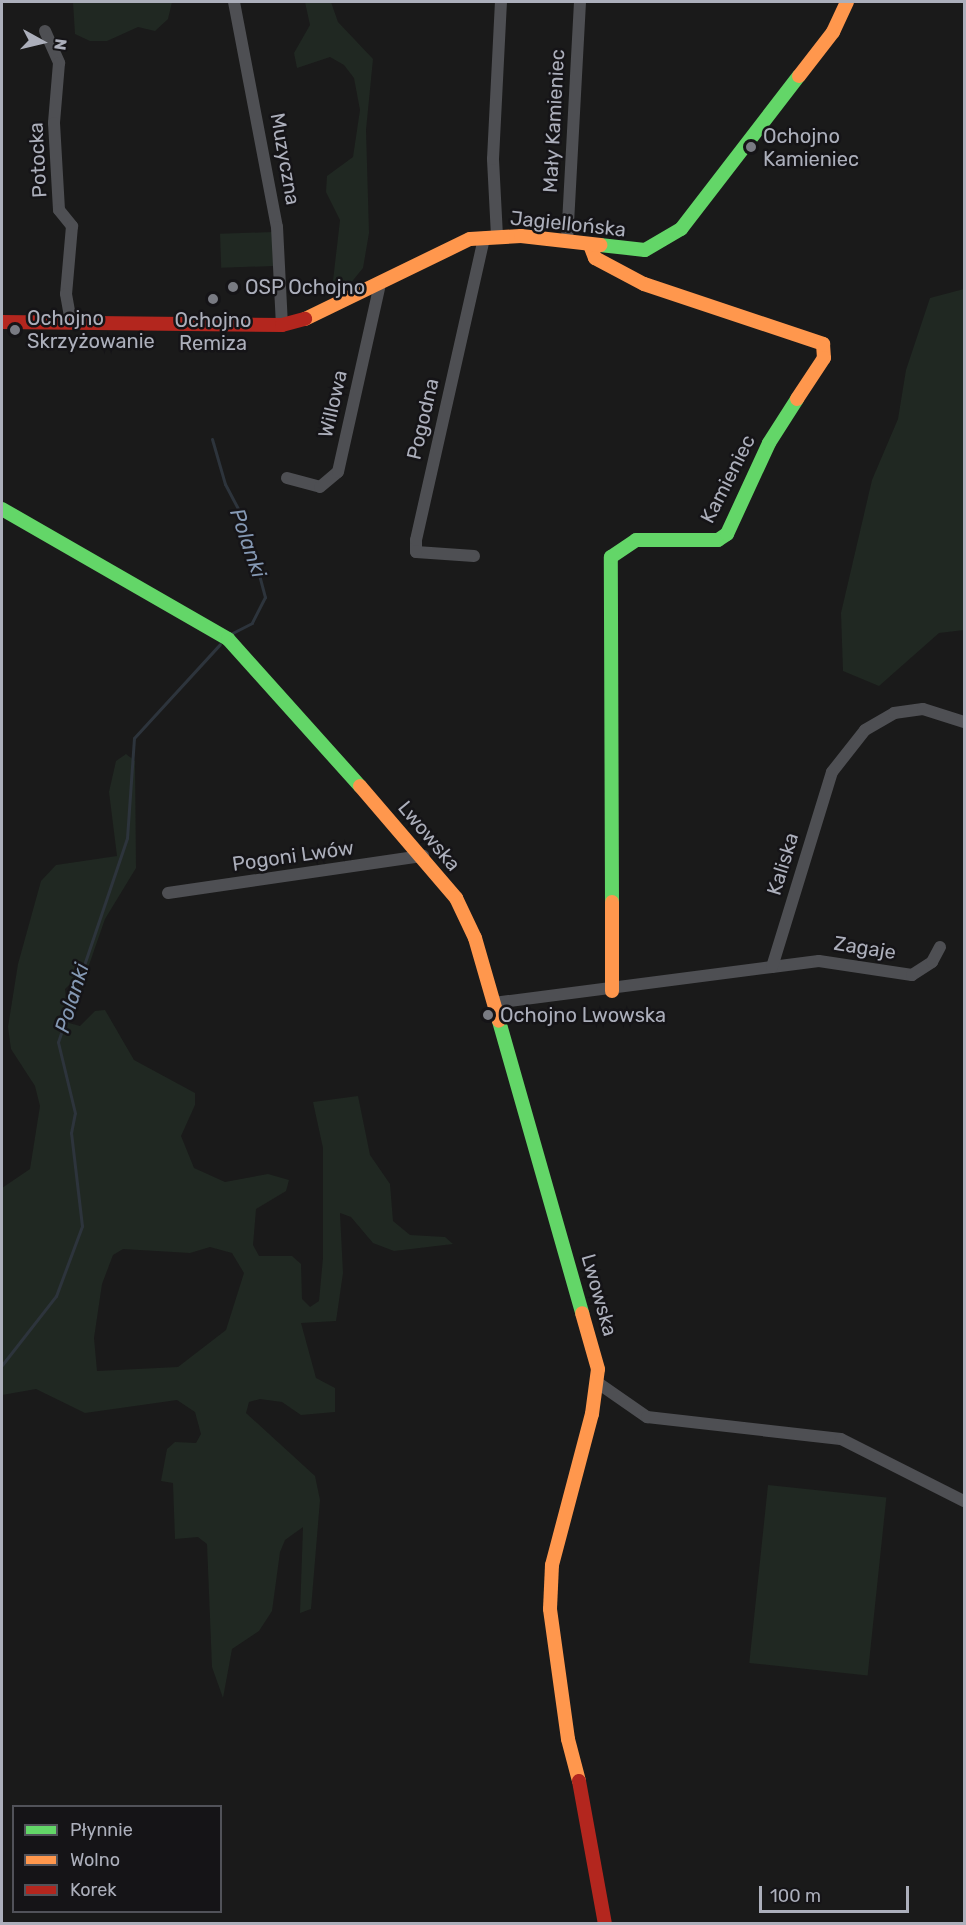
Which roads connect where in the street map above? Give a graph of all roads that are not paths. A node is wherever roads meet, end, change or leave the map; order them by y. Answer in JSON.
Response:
{"nodes":[{"id":1,"x":234,"y":2,"type":"edge"},
{"id":2,"x":501,"y":2,"type":"edge"},
{"id":3,"x":580,"y":2,"type":"edge"},
{"id":4,"x":847,"y":2,"type":"edge"},
{"id":5,"x":45,"y":31,"type":"dead end"},
{"id":6,"x":491,"y":237,"type":"junction"},
{"id":7,"x":567,"y":242,"type":"junction"},
{"id":8,"x":590,"y":245,"type":"junction"},
{"id":9,"x":379,"y":288,"type":"junction"},
{"id":10,"x":2,"y":322,"type":"edge"},
{"id":11,"x":71,"y":322,"type":"junction"},
{"id":12,"x":282,"y":325,"type":"junction"},
{"id":13,"x":287,"y":478,"type":"dead end"},
{"id":14,"x":2,"y":509,"type":"edge"},
{"id":15,"x":474,"y":556,"type":"dead end"},
{"id":16,"x":964,"y":722,"type":"edge"},
{"id":17,"x":423,"y":856,"type":"junction"},
{"id":18,"x":168,"y":893,"type":"dead end"},
{"id":19,"x":940,"y":947,"type":"dead end"},
{"id":20,"x":772,"y":967,"type":"junction"},
{"id":21,"x":612,"y":990,"type":"junction"},
{"id":22,"x":494,"y":1003,"type":"junction"},
{"id":23,"x":598,"y":1383,"type":"junction"},
{"id":24,"x":964,"y":1501,"type":"edge"},
{"id":25,"x":605,"y":1923,"type":"edge"}],
"edges":[{"from":1,"to":12,"type":"street","name":"Muzyczna"},
{"from":2,"to":6,"type":"street"},
{"from":3,"to":7,"type":"street","name":"Mały Kamieniec"},
{"from":4,"to":8,"type":"street","name":"Jagiellońska"},
{"from":5,"to":11,"type":"street","name":"Potocka"},
{"from":6,"to":7,"type":"street","name":"Jagiellońska"},
{"from":6,"to":9,"type":"street","name":"Jagiellońska"},
{"from":6,"to":15,"type":"street","name":"Pogodna"},
{"from":7,"to":8,"type":"street","name":"Jagiellońska"},
{"from":8,"to":21,"type":"street","name":"Kamieniec"},
{"from":9,"to":12,"type":"street","name":"Jagiellońska"},
{"from":9,"to":13,"type":"street","name":"Willowa"},
{"from":10,"to":11,"type":"street","name":"Jagiellońska"},
{"from":11,"to":12,"type":"street","name":"Jagiellońska"},
{"from":14,"to":17,"type":"street","name":"Lwowska"},
{"from":16,"to":20,"type":"street","name":"Kaliska"},
{"from":17,"to":18,"type":"street","name":"Pogoni Lwów"},
{"from":17,"to":22,"type":"street","name":"Lwowska"},
{"from":19,"to":20,"type":"street","name":"Zagaje"},
{"from":20,"to":21,"type":"street"},
{"from":21,"to":22,"type":"street"},
{"from":22,"to":23,"type":"street","name":"Lwowska"},
{"from":23,"to":24,"type":"street"},
{"from":23,"to":25,"type":"street","name":"Lwowska"}]}
